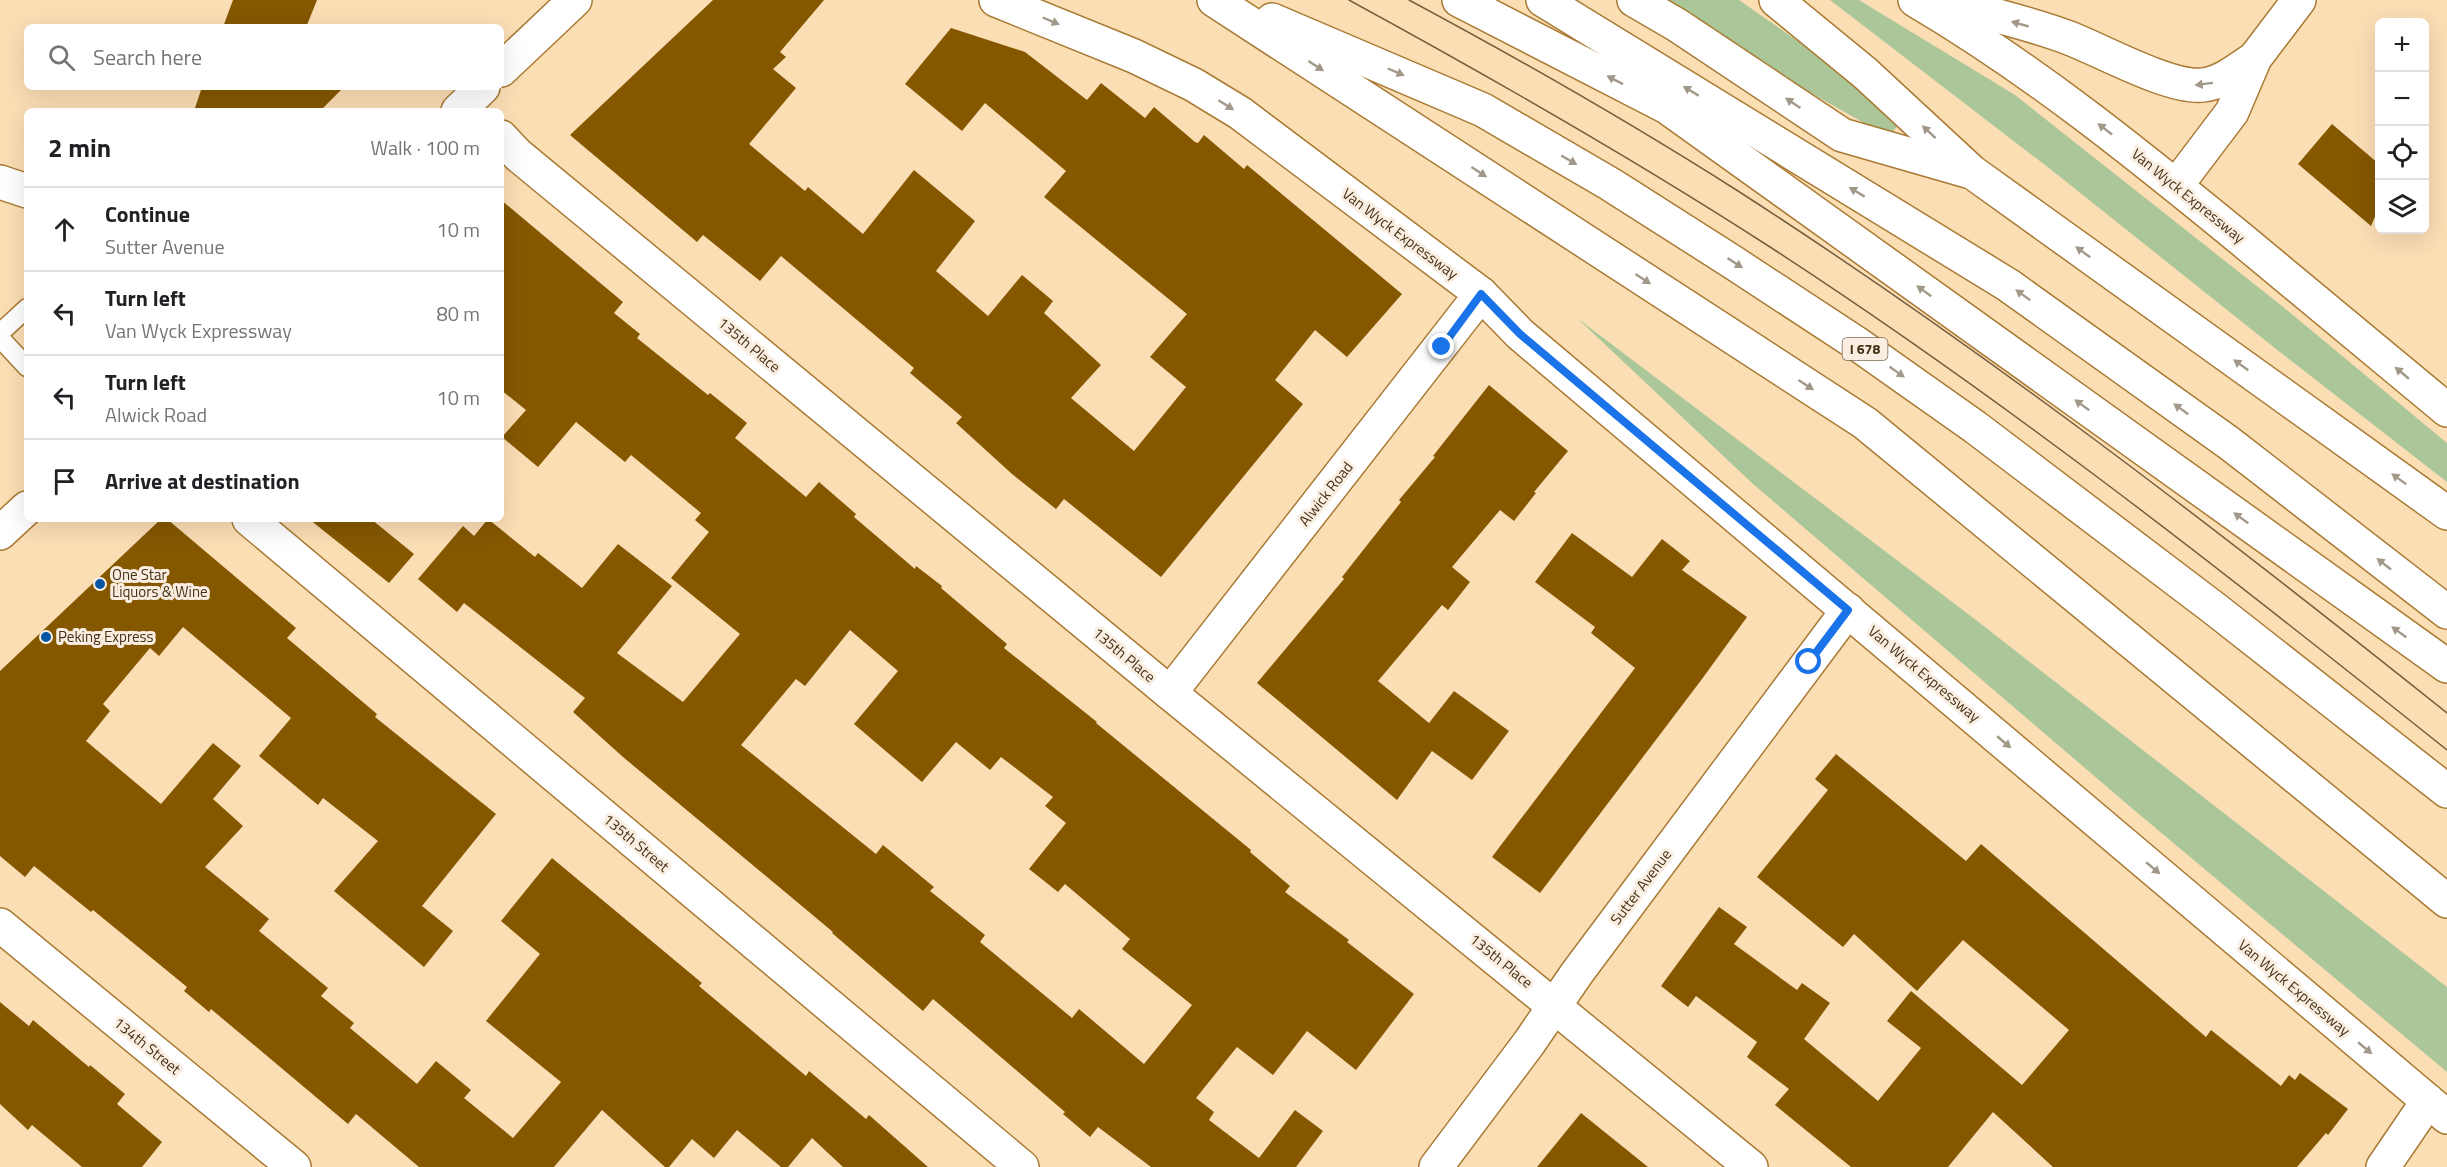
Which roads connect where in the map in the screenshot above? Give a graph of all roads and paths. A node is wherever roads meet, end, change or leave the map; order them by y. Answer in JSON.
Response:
{"nodes":[{"id":1,"x":575,"y":0,"type":"edge"},
{"id":2,"x":996,"y":0,"type":"edge"},
{"id":3,"x":1214,"y":0,"type":"edge"},
{"id":4,"x":1226,"y":0,"type":"edge"},
{"id":5,"x":1459,"y":0,"type":"edge"},
{"id":6,"x":1543,"y":0,"type":"edge"},
{"id":7,"x":1634,"y":0,"type":"edge"},
{"id":8,"x":1776,"y":0,"type":"edge"},
{"id":9,"x":1915,"y":0,"type":"edge"},
{"id":10,"x":1940,"y":0,"type":"edge"},
{"id":11,"x":2300,"y":0,"type":"edge"},
{"id":12,"x":2255,"y":58,"type":"junction"},
{"id":13,"x":504,"y":67,"type":"edge"},
{"id":14,"x":504,"y":140,"type":"edge"},
{"id":15,"x":1972,"y":172,"type":"junction"},
{"id":16,"x":0,"y":182,"type":"edge"},
{"id":17,"x":2176,"y":186,"type":"junction"},
{"id":18,"x":24,"y":191,"type":"edge"},
{"id":19,"x":1481,"y":294,"type":"junction"},
{"id":20,"x":24,"y":311,"type":"edge"},
{"id":21,"x":0,"y":333,"type":"edge"},
{"id":22,"x":0,"y":338,"type":"edge"},
{"id":23,"x":24,"y":364,"type":"edge"},
{"id":24,"x":2447,"y":410,"type":"edge"},
{"id":25,"x":24,"y":511,"type":"edge"},
{"id":26,"x":2447,"y":513,"type":"edge"},
{"id":27,"x":253,"y":522,"type":"edge"},
{"id":28,"x":0,"y":533,"type":"edge"},
{"id":29,"x":1848,"y":610,"type":"junction"},
{"id":30,"x":2447,"y":612,"type":"edge"},
{"id":31,"x":2447,"y":666,"type":"edge"},
{"id":32,"x":1170,"y":693,"type":"junction"},
{"id":33,"x":2447,"y":791,"type":"edge"},
{"id":34,"x":2447,"y":901,"type":"edge"},
{"id":35,"x":0,"y":925,"type":"edge"},
{"id":36,"x":1555,"y":1005,"type":"junction"},
{"id":37,"x":2438,"y":1109,"type":"edge"},
{"id":38,"x":294,"y":1167,"type":"edge"},
{"id":39,"x":1022,"y":1167,"type":"edge"},
{"id":40,"x":1436,"y":1167,"type":"edge"},
{"id":41,"x":1751,"y":1167,"type":"edge"},
{"id":42,"x":2383,"y":1167,"type":"edge"}],
"edges":[{"from":1,"to":13,"type":"main road"},
{"from":2,"to":19,"type":"main road","name":"Van Wyck Expressway","one_way":true},
{"from":3,"to":34,"type":"main road","one_way":true},
{"from":4,"to":33,"type":"main road","number":"I 678","one_way":true},
{"from":31,"to":5,"type":"main road","one_way":true},
{"from":30,"to":6,"type":"main road","one_way":true},
{"from":15,"to":7,"type":"main road","one_way":true},
{"from":15,"to":8,"type":"main road","one_way":true},
{"from":17,"to":9,"type":"main road","name":"Van Wyck Expressway","one_way":true},
{"from":12,"to":10,"type":"main road","one_way":true},
{"from":11,"to":12,"type":"main road"},
{"from":12,"to":17,"type":"main road"},
{"from":14,"to":32,"type":"main road","name":"135th Place"},
{"from":26,"to":15,"type":"main road","one_way":true},
{"from":16,"to":18,"type":"main road"},
{"from":24,"to":17,"type":"main road","name":"Van Wyck Expressway","one_way":true},
{"from":19,"to":29,"type":"main road","name":"Van Wyck Expressway"},
{"from":19,"to":32,"type":"main road","name":"Alwick Road"},
{"from":20,"to":21,"type":"lane"},
{"from":22,"to":23,"type":"lane"},
{"from":25,"to":28,"type":"main road"},
{"from":27,"to":39,"type":"main road","name":"135th Street"},
{"from":29,"to":36,"type":"main road","name":"Sutter Avenue"},
{"from":29,"to":37,"type":"main road","name":"Van Wyck Expressway","one_way":true},
{"from":32,"to":36,"type":"main road","name":"135th Place"},
{"from":35,"to":38,"type":"main road","name":"134th Street"},
{"from":36,"to":40,"type":"main road","name":"Sutter Avenue"},
{"from":36,"to":41,"type":"main road","name":"135th Place"},
{"from":37,"to":42,"type":"main road"}]}
